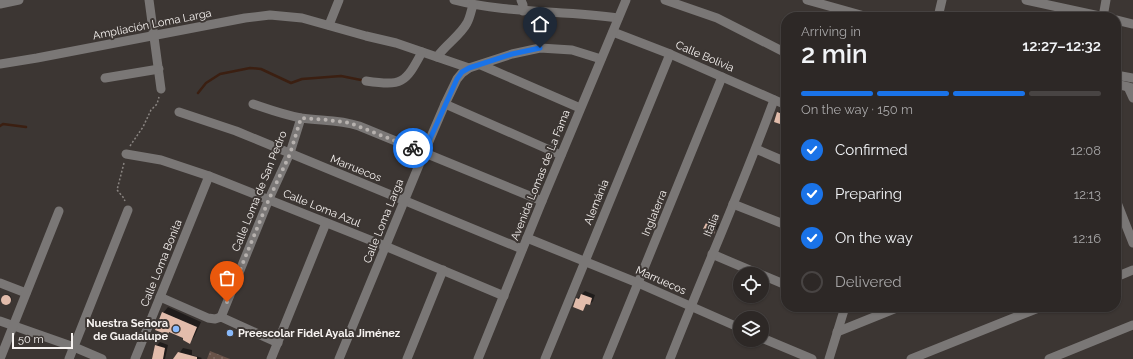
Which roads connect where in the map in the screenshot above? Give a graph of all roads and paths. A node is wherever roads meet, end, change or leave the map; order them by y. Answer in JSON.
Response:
{"nodes":[{"id":1,"x":19,"y":0,"type":"edge"},
{"id":2,"x":149,"y":0,"type":"edge"},
{"id":3,"x":339,"y":0,"type":"edge"},
{"id":4,"x":454,"y":0,"type":"edge"},
{"id":5,"x":520,"y":0,"type":"edge"},
{"id":6,"x":626,"y":0,"type":"edge"},
{"id":7,"x":665,"y":0,"type":"edge"},
{"id":8,"x":807,"y":0,"type":"edge"},
{"id":9,"x":942,"y":0,"type":"edge"},
{"id":10,"x":1026,"y":0,"type":"edge"},
{"id":11,"x":1106,"y":0,"type":"edge"},
{"id":12,"x":0,"y":4,"type":"edge"},
{"id":13,"x":473,"y":5,"type":"junction"},
{"id":14,"x":523,"y":11,"type":"junction"},
{"id":15,"x":850,"y":12,"type":"edge"},
{"id":16,"x":939,"y":12,"type":"edge"},
{"id":17,"x":1080,"y":12,"type":"edge"},
{"id":18,"x":1104,"y":12,"type":"edge"},
{"id":19,"x":618,"y":18,"type":"junction"},
{"id":20,"x":1121,"y":21,"type":"edge"},
{"id":21,"x":1133,"y":24,"type":"edge"},
{"id":22,"x":329,"y":25,"type":"junction"},
{"id":23,"x":613,"y":32,"type":"junction"},
{"id":24,"x":154,"y":36,"type":"junction"},
{"id":25,"x":781,"y":50,"type":"edge"},
{"id":26,"x":422,"y":52,"type":"junction"},
{"id":27,"x":670,"y":54,"type":"junction"},
{"id":28,"x":437,"y":56,"type":"junction"},
{"id":29,"x":601,"y":59,"type":"junction"},
{"id":30,"x":0,"y":64,"type":"edge"},
{"id":31,"x":481,"y":65,"type":"junction"},
{"id":32,"x":469,"y":68,"type":"junction"},
{"id":33,"x":159,"y":69,"type":"junction"},
{"id":34,"x":1121,"y":76,"type":"edge"},
{"id":35,"x":722,"y":77,"type":"junction"},
{"id":36,"x":105,"y":78,"type":"dead end"},
{"id":37,"x":1133,"y":78,"type":"edge"},
{"id":38,"x":366,"y":81,"type":"dead end"},
{"id":39,"x":1121,"y":85,"type":"edge"},
{"id":40,"x":1131,"y":87,"type":"edge"},
{"id":41,"x":161,"y":89,"type":"dead end"},
{"id":42,"x":1133,"y":98,"type":"edge"},
{"id":43,"x":774,"y":100,"type":"junction"},
{"id":44,"x":781,"y":103,"type":"edge"},
{"id":45,"x":253,"y":104,"type":"dead end"},
{"id":46,"x":445,"y":104,"type":"junction"},
{"id":47,"x":580,"y":108,"type":"junction"},
{"id":48,"x":179,"y":112,"type":"dead end"},
{"id":49,"x":301,"y":118,"type":"junction"},
{"id":50,"x":756,"y":150,"type":"junction"},
{"id":51,"x":424,"y":152,"type":"junction"},
{"id":52,"x":126,"y":154,"type":"dead end"},
{"id":53,"x":290,"y":154,"type":"junction"},
{"id":54,"x":561,"y":155,"type":"junction"},
{"id":55,"x":781,"y":160,"type":"edge"},
{"id":56,"x":209,"y":176,"type":"junction"},
{"id":57,"x":269,"y":199,"type":"junction"},
{"id":58,"x":404,"y":200,"type":"junction"},
{"id":59,"x":542,"y":201,"type":"junction"},
{"id":60,"x":733,"y":204,"type":"junction"},
{"id":61,"x":128,"y":210,"type":"dead end"},
{"id":62,"x":59,"y":211,"type":"dead end"},
{"id":63,"x":1121,"y":213,"type":"edge"},
{"id":64,"x":326,"y":223,"type":"junction"},
{"id":65,"x":781,"y":223,"type":"edge"},
{"id":66,"x":527,"y":238,"type":"junction"},
{"id":67,"x":1133,"y":243,"type":"edge"},
{"id":68,"x":385,"y":246,"type":"junction"},
{"id":69,"x":522,"y":249,"type":"junction"},
{"id":70,"x":712,"y":254,"type":"junction"},
{"id":71,"x":585,"y":261,"type":"junction"},
{"id":72,"x":743,"y":267,"type":"edge"},
{"id":73,"x":443,"y":270,"type":"junction"},
{"id":74,"x":1133,"y":270,"type":"edge"},
{"id":75,"x":1121,"y":275,"type":"edge"},
{"id":76,"x":769,"y":278,"type":"edge"},
{"id":77,"x":0,"y":282,"type":"edge"},
{"id":78,"x":638,"y":283,"type":"junction"},
{"id":79,"x":781,"y":283,"type":"edge"},
{"id":80,"x":26,"y":293,"type":"junction"},
{"id":81,"x":504,"y":296,"type":"junction"},
{"id":82,"x":160,"y":297,"type":"junction"},
{"id":83,"x":690,"y":306,"type":"junction"},
{"id":84,"x":841,"y":312,"type":"edge"},
{"id":85,"x":887,"y":312,"type":"edge"},
{"id":86,"x":1028,"y":312,"type":"edge"},
{"id":87,"x":221,"y":317,"type":"junction"},
{"id":88,"x":0,"y":321,"type":"edge"},
{"id":89,"x":733,"y":325,"type":"edge"},
{"id":90,"x":1133,"y":325,"type":"edge"},
{"id":91,"x":14,"y":326,"type":"junction"},
{"id":92,"x":837,"y":332,"type":"junction"},
{"id":93,"x":769,"y":341,"type":"edge"},
{"id":94,"x":278,"y":343,"type":"junction"},
{"id":95,"x":74,"y":346,"type":"junction"},
{"id":96,"x":0,"y":359,"type":"edge"},
{"id":97,"x":69,"y":359,"type":"edge"},
{"id":98,"x":102,"y":359,"type":"edge"},
{"id":99,"x":135,"y":359,"type":"edge"},
{"id":100,"x":271,"y":359,"type":"edge"},
{"id":101,"x":339,"y":359,"type":"edge"},
{"id":102,"x":407,"y":359,"type":"edge"},
{"id":103,"x":478,"y":359,"type":"edge"},
{"id":104,"x":545,"y":359,"type":"edge"},
{"id":105,"x":607,"y":359,"type":"edge"},
{"id":106,"x":671,"y":359,"type":"edge"},
{"id":107,"x":812,"y":359,"type":"edge"},
{"id":108,"x":829,"y":359,"type":"edge"},
{"id":109,"x":911,"y":359,"type":"edge"},
{"id":110,"x":1049,"y":359,"type":"edge"}],
"edges":[{"from":1,"to":12,"type":"street"},
{"from":2,"to":24,"type":"street"},
{"from":3,"to":22,"type":"street"},
{"from":4,"to":13,"type":"street"},
{"from":5,"to":14,"type":"street"},
{"from":6,"to":19,"type":"street","name":"Avenida Lomas de La Fama"},
{"from":7,"to":25,"type":"street"},
{"from":8,"to":15,"type":"street"},
{"from":9,"to":16,"type":"street"},
{"from":10,"to":17,"type":"street"},
{"from":11,"to":18,"type":"street"},
{"from":13,"to":14,"type":"street"},
{"from":13,"to":28,"type":"street"},
{"from":14,"to":19,"type":"street"},
{"from":19,"to":23,"type":"street","name":"Avenida Lomas de La Fama"},
{"from":20,"to":21,"type":"street"},
{"from":22,"to":24,"type":"street","name":"Ampliación Loma Larga"},
{"from":22,"to":26,"type":"street","name":"Ampliación Loma Larga"},
{"from":23,"to":27,"type":"street","name":"Calle Bolivia"},
{"from":23,"to":29,"type":"street","name":"Avenida Lomas de La Fama"},
{"from":24,"to":30,"type":"street","name":"Ampliación Loma Larga"},
{"from":24,"to":33,"type":"street"},
{"from":26,"to":28,"type":"street","name":"Ampliación Loma Larga"},
{"from":26,"to":38,"type":"street"},
{"from":27,"to":35,"type":"street","name":"Calle Bolivia"},
{"from":27,"to":71,"type":"street","name":"Alemánia"},
{"from":28,"to":32,"type":"street","name":"Ampliación Loma Larga"},
{"from":29,"to":31,"type":"street"},
{"from":29,"to":47,"type":"street","name":"Avenida Lomas de La Fama"},
{"from":31,"to":32,"type":"street"},
{"from":31,"to":47,"type":"street"},
{"from":32,"to":46,"type":"street","name":"Calle Loma Larga"},
{"from":33,"to":36,"type":"street"},
{"from":33,"to":41,"type":"street"},
{"from":34,"to":37,"type":"street"},
{"from":35,"to":43,"type":"street","name":"Calle Bolivia"},
{"from":35,"to":78,"type":"street","name":"Inglaterra"},
{"from":39,"to":40,"type":"street"},
{"from":40,"to":42,"type":"street"},
{"from":43,"to":44,"type":"street","name":"Calle Bolivia"},
{"from":43,"to":50,"type":"street","name":"Italia"},
{"from":45,"to":49,"type":"street"},
{"from":46,"to":51,"type":"street","name":"Calle Loma Larga"},
{"from":46,"to":54,"type":"street"},
{"from":47,"to":54,"type":"street","name":"Avenida Lomas de La Fama"},
{"from":48,"to":53,"type":"street","name":"Marruecos"},
{"from":49,"to":51,"type":"street"},
{"from":49,"to":53,"type":"street","name":"Calle Loma de San Pedro"},
{"from":50,"to":55,"type":"street"},
{"from":50,"to":60,"type":"street","name":"Italia"},
{"from":51,"to":58,"type":"street","name":"Calle Loma Larga"},
{"from":51,"to":59,"type":"street"},
{"from":52,"to":56,"type":"street","name":"Calle Loma Azul"},
{"from":53,"to":57,"type":"street","name":"Calle Loma de San Pedro"},
{"from":53,"to":58,"type":"street","name":"Marruecos"},
{"from":54,"to":59,"type":"street","name":"Avenida Lomas de La Fama"},
{"from":56,"to":57,"type":"street","name":"Calle Loma Azul"},
{"from":56,"to":82,"type":"street","name":"Calle Loma Bonita"},
{"from":57,"to":64,"type":"street","name":"Calle Loma Azul"},
{"from":57,"to":87,"type":"street","name":"Calle Loma de San Pedro"},
{"from":58,"to":68,"type":"street","name":"Calle Loma Larga"},
{"from":58,"to":69,"type":"street","name":"Marruecos"},
{"from":59,"to":66,"type":"street","name":"Avenida Lomas de La Fama"},
{"from":60,"to":65,"type":"street"},
{"from":60,"to":70,"type":"street","name":"Italia"},
{"from":61,"to":95,"type":"street"},
{"from":62,"to":80,"type":"street"},
{"from":63,"to":67,"type":"street"},
{"from":64,"to":68,"type":"street","name":"Calle Loma Azul"},
{"from":64,"to":94,"type":"street"},
{"from":66,"to":69,"type":"street","name":"Avenida Lomas de La Fama"},
{"from":66,"to":71,"type":"street","name":"Marruecos"},
{"from":68,"to":73,"type":"street","name":"Calle Loma Azul"},
{"from":68,"to":101,"type":"street","name":"Calle Loma Larga"},
{"from":69,"to":81,"type":"street","name":"Avenida Lomas de La Fama"},
{"from":70,"to":72,"type":"street"},
{"from":70,"to":83,"type":"street","name":"Italia"},
{"from":71,"to":78,"type":"street","name":"Marruecos"},
{"from":71,"to":104,"type":"street","name":"Alemánia"},
{"from":73,"to":81,"type":"street","name":"Calle Loma Azul"},
{"from":73,"to":102,"type":"street"},
{"from":74,"to":75,"type":"street"},
{"from":76,"to":79,"type":"street"},
{"from":77,"to":80,"type":"street"},
{"from":78,"to":83,"type":"street","name":"Marruecos"},
{"from":78,"to":105,"type":"street","name":"Inglaterra"},
{"from":80,"to":91,"type":"street"},
{"from":81,"to":103,"type":"street","name":"Avenida Lomas de La Fama"},
{"from":82,"to":87,"type":"street"},
{"from":82,"to":99,"type":"street","name":"Calle Loma Bonita"},
{"from":83,"to":89,"type":"street","name":"Marruecos"},
{"from":83,"to":106,"type":"street","name":"Italia"},
{"from":84,"to":92,"type":"street"},
{"from":85,"to":92,"type":"street"},
{"from":86,"to":109,"type":"street"},
{"from":87,"to":94,"type":"street"},
{"from":88,"to":91,"type":"street"},
{"from":90,"to":110,"type":"street"},
{"from":91,"to":95,"type":"street"},
{"from":91,"to":96,"type":"street"},
{"from":92,"to":108,"type":"street"},
{"from":93,"to":107,"type":"street"},
{"from":94,"to":100,"type":"street"},
{"from":95,"to":97,"type":"street"},
{"from":95,"to":98,"type":"street"}]}
